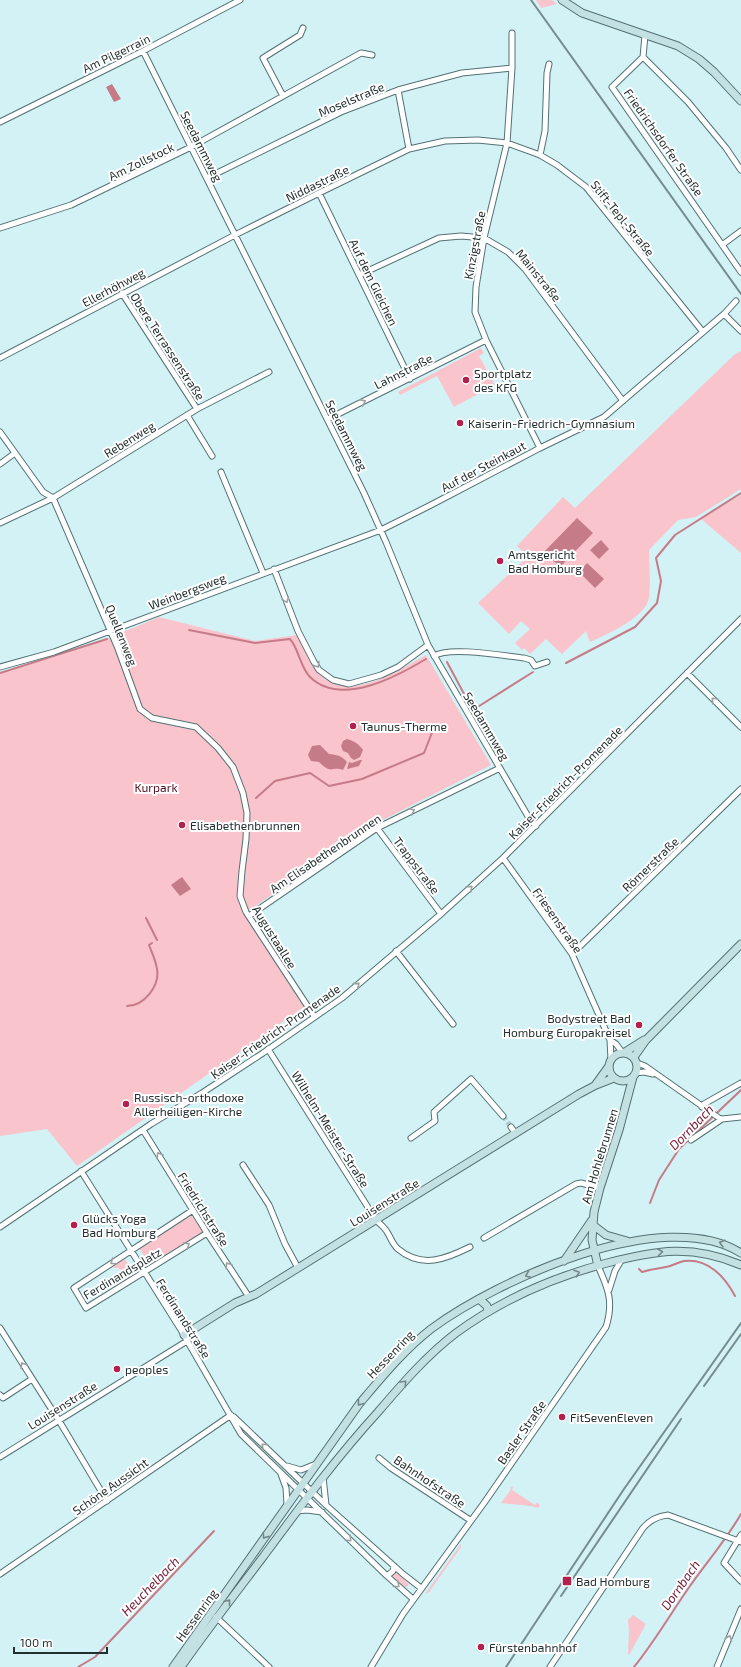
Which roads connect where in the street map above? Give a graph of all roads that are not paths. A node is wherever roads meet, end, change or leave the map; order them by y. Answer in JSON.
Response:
{"nodes":[{"id":1,"x":240,"y":0,"type":"edge"},
{"id":2,"x":562,"y":0,"type":"edge"},
{"id":3,"x":303,"y":28,"type":"dead end"},
{"id":4,"x":512,"y":33,"type":"dead end"},
{"id":5,"x":645,"y":35,"type":"junction"},
{"id":6,"x":143,"y":51,"type":"junction"},
{"id":7,"x":372,"y":55,"type":"dead end"},
{"id":8,"x":643,"y":57,"type":"junction"},
{"id":9,"x":549,"y":64,"type":"dead end"},
{"id":10,"x":512,"y":68,"type":"junction"},
{"id":11,"x":398,"y":90,"type":"junction"},
{"id":12,"x":284,"y":96,"type":"junction"},
{"id":13,"x":741,"y":101,"type":"edge"},
{"id":14,"x":0,"y":122,"type":"edge"},
{"id":15,"x":507,"y":143,"type":"junction"},
{"id":16,"x":191,"y":148,"type":"junction"},
{"id":17,"x":409,"y":149,"type":"junction"},
{"id":18,"x":540,"y":154,"type":"junction"},
{"id":19,"x":741,"y":170,"type":"edge"},
{"id":20,"x":207,"y":178,"type":"junction"},
{"id":21,"x":319,"y":193,"type":"junction"},
{"id":22,"x":0,"y":228,"type":"edge"},
{"id":23,"x":741,"y":231,"type":"edge"},
{"id":24,"x":235,"y":235,"type":"junction"},
{"id":25,"x":484,"y":238,"type":"junction"},
{"id":26,"x":722,"y":245,"type":"junction"},
{"id":27,"x":741,"y":272,"type":"edge"},
{"id":28,"x":359,"y":275,"type":"junction"},
{"id":29,"x":122,"y":293,"type":"junction"},
{"id":30,"x":736,"y":301,"type":"dead end"},
{"id":31,"x":724,"y":314,"type":"junction"},
{"id":32,"x":741,"y":331,"type":"edge"},
{"id":33,"x":703,"y":332,"type":"junction"},
{"id":34,"x":486,"y":340,"type":"junction"},
{"id":35,"x":0,"y":358,"type":"edge"},
{"id":36,"x":269,"y":372,"type":"dead end"},
{"id":37,"x":410,"y":379,"type":"junction"},
{"id":38,"x":623,"y":401,"type":"junction"},
{"id":39,"x":197,"y":409,"type":"junction"},
{"id":40,"x":187,"y":416,"type":"junction"},
{"id":41,"x":328,"y":419,"type":"junction"},
{"id":42,"x":0,"y":432,"type":"edge"},
{"id":43,"x":540,"y":448,"type":"junction"},
{"id":44,"x":15,"y":453,"type":"junction"},
{"id":45,"x":212,"y":456,"type":"dead end"},
{"id":46,"x":0,"y":464,"type":"edge"},
{"id":47,"x":220,"y":472,"type":"dead end"},
{"id":48,"x":53,"y":498,"type":"junction"},
{"id":49,"x":0,"y":523,"type":"edge"},
{"id":50,"x":381,"y":530,"type":"junction"},
{"id":51,"x":274,"y":569,"type":"junction"},
{"id":52,"x":263,"y":573,"type":"junction"},
{"id":53,"x":741,"y":619,"type":"edge"},
{"id":54,"x":110,"y":631,"type":"junction"},
{"id":55,"x":428,"y":645,"type":"junction"},
{"id":56,"x":434,"y":656,"type":"junction"},
{"id":57,"x":547,"y":662,"type":"dead end"},
{"id":58,"x":0,"y":667,"type":"edge"},
{"id":59,"x":687,"y":673,"type":"junction"},
{"id":60,"x":741,"y":727,"type":"edge"},
{"id":61,"x":500,"y":768,"type":"junction"},
{"id":62,"x":741,"y":789,"type":"edge"},
{"id":63,"x":247,"y":813,"type":"joint"},
{"id":64,"x":536,"y":826,"type":"junction"},
{"id":65,"x":377,"y":828,"type":"junction"},
{"id":66,"x":503,"y":858,"type":"junction"},
{"id":67,"x":441,"y":914,"type":"junction"},
{"id":68,"x":249,"y":916,"type":"junction"},
{"id":69,"x":741,"y":944,"type":"edge"},
{"id":70,"x":396,"y":951,"type":"junction"},
{"id":71,"x":572,"y":954,"type":"junction"},
{"id":72,"x":314,"y":1016,"type":"junction"},
{"id":73,"x":453,"y":1024,"type":"dead end"},
{"id":74,"x":610,"y":1040,"type":"junction"},
{"id":75,"x":646,"y":1040,"type":"junction"},
{"id":76,"x":268,"y":1049,"type":"junction"},
{"id":77,"x":623,"y":1052,"type":"junction"},
{"id":78,"x":636,"y":1060,"type":"junction"},
{"id":79,"x":610,"y":1062,"type":"junction"},
{"id":80,"x":635,"y":1075,"type":"junction"},
{"id":81,"x":658,"y":1076,"type":"junction"},
{"id":82,"x":614,"y":1078,"type":"junction"},
{"id":83,"x":624,"y":1081,"type":"junction"},
{"id":84,"x":741,"y":1083,"type":"edge"},
{"id":85,"x":596,"y":1085,"type":"junction"},
{"id":86,"x":627,"y":1100,"type":"junction"},
{"id":87,"x":702,"y":1107,"type":"junction"},
{"id":88,"x":503,"y":1116,"type":"tunnel mouth"},
{"id":89,"x":741,"y":1117,"type":"edge"},
{"id":90,"x":720,"y":1118,"type":"junction"},
{"id":91,"x":511,"y":1127,"type":"tunnel mouth"},
{"id":92,"x":143,"y":1130,"type":"junction"},
{"id":93,"x":516,"y":1134,"type":"junction"},
{"id":94,"x":411,"y":1138,"type":"dead end"},
{"id":95,"x":691,"y":1140,"type":"dead end"},
{"id":96,"x":243,"y":1165,"type":"dead end"},
{"id":97,"x":82,"y":1171,"type":"junction"},
{"id":98,"x":600,"y":1188,"type":"junction"},
{"id":99,"x":192,"y":1210,"type":"junction"},
{"id":100,"x":376,"y":1220,"type":"junction"},
{"id":101,"x":593,"y":1221,"type":"junction"},
{"id":102,"x":0,"y":1227,"type":"edge"},
{"id":103,"x":207,"y":1233,"type":"junction"},
{"id":104,"x":484,"y":1238,"type":"dead end"},
{"id":105,"x":630,"y":1241,"type":"junction"},
{"id":106,"x":470,"y":1247,"type":"dead end"},
{"id":107,"x":130,"y":1250,"type":"junction"},
{"id":108,"x":595,"y":1251,"type":"junction"},
{"id":109,"x":741,"y":1253,"type":"edge"},
{"id":110,"x":622,"y":1260,"type":"junction"},
{"id":111,"x":564,"y":1261,"type":"junction"},
{"id":112,"x":741,"y":1265,"type":"edge"},
{"id":113,"x":598,"y":1266,"type":"junction"},
{"id":114,"x":298,"y":1268,"type":"junction"},
{"id":115,"x":144,"y":1272,"type":"junction"},
{"id":116,"x":609,"y":1291,"type":"junction"},
{"id":117,"x":249,"y":1297,"type":"junction"},
{"id":118,"x":479,"y":1299,"type":"junction"},
{"id":119,"x":488,"y":1312,"type":"junction"},
{"id":120,"x":0,"y":1328,"type":"edge"},
{"id":121,"x":185,"y":1338,"type":"junction"},
{"id":122,"x":32,"y":1379,"type":"junction"},
{"id":123,"x":0,"y":1395,"type":"edge"},
{"id":124,"x":231,"y":1415,"type":"junction"},
{"id":125,"x":59,"y":1421,"type":"junction"},
{"id":126,"x":0,"y":1457,"type":"edge"},
{"id":127,"x":379,"y":1458,"type":"dead end"},
{"id":128,"x":284,"y":1464,"type":"junction"},
{"id":129,"x":316,"y":1464,"type":"junction"},
{"id":130,"x":280,"y":1472,"type":"junction"},
{"id":131,"x":323,"y":1476,"type":"junction"},
{"id":132,"x":300,"y":1486,"type":"junction"},
{"id":133,"x":309,"y":1495,"type":"junction"},
{"id":134,"x":107,"y":1501,"type":"junction"},
{"id":135,"x":287,"y":1504,"type":"junction"},
{"id":136,"x":327,"y":1506,"type":"junction"},
{"id":137,"x":297,"y":1511,"type":"junction"},
{"id":138,"x":322,"y":1512,"type":"junction"},
{"id":139,"x":470,"y":1520,"type":"junction"},
{"id":140,"x":741,"y":1535,"type":"edge"},
{"id":141,"x":739,"y":1541,"type":"edge"},
{"id":142,"x":394,"y":1566,"type":"junction"},
{"id":143,"x":0,"y":1574,"type":"edge"},
{"id":144,"x":387,"y":1576,"type":"junction"},
{"id":145,"x":741,"y":1581,"type":"edge"},
{"id":146,"x":422,"y":1588,"type":"junction"},
{"id":147,"x":414,"y":1599,"type":"junction"},
{"id":148,"x":741,"y":1609,"type":"edge"},
{"id":149,"x":216,"y":1617,"type":"junction"},
{"id":150,"x":173,"y":1667,"type":"edge"},
{"id":151,"x":180,"y":1667,"type":"edge"},
{"id":152,"x":269,"y":1667,"type":"edge"},
{"id":153,"x":371,"y":1667,"type":"edge"},
{"id":154,"x":550,"y":1667,"type":"edge"},
{"id":155,"x":717,"y":1667,"type":"edge"}],
"edges":[{"from":1,"to":6,"type":"street","name":"Am Pilgerrain"},
{"from":2,"to":5,"type":"street"},
{"from":3,"to":12,"type":"street"},
{"from":4,"to":10,"type":"street","name":"Kinzigstraße"},
{"from":5,"to":8,"type":"street"},
{"from":5,"to":13,"type":"street"},
{"from":6,"to":14,"type":"street","name":"Am Pilgerrain"},
{"from":6,"to":16,"type":"street","name":"Seedammweg"},
{"from":7,"to":12,"type":"street","name":"Am Zollstock"},
{"from":8,"to":19,"type":"street"},
{"from":8,"to":26,"type":"street","name":"Friedrichsdorfer Straße"},
{"from":9,"to":18,"type":"street"},
{"from":10,"to":11,"type":"street","name":"Moselstraße"},
{"from":10,"to":15,"type":"street","name":"Kinzigstraße"},
{"from":11,"to":17,"type":"street"},
{"from":11,"to":20,"type":"street","name":"Moselstraße"},
{"from":12,"to":16,"type":"street","name":"Am Zollstock"},
{"from":15,"to":17,"type":"street","name":"Niddastraße"},
{"from":15,"to":18,"type":"street","name":"Stift-Tepl-Straße"},
{"from":15,"to":25,"type":"street","name":"Kinzigstraße"},
{"from":16,"to":20,"type":"street","name":"Seedammweg"},
{"from":16,"to":22,"type":"street","name":"Am Zollstock"},
{"from":17,"to":21,"type":"street","name":"Niddastraße"},
{"from":18,"to":33,"type":"street","name":"Stift-Tepl-Straße"},
{"from":20,"to":24,"type":"street","name":"Seedammweg"},
{"from":21,"to":24,"type":"street","name":"Niddastraße"},
{"from":21,"to":28,"type":"street","name":"Auf dem Gleichen"},
{"from":23,"to":26,"type":"street"},
{"from":24,"to":29,"type":"street","name":"Ellerhöhweg"},
{"from":24,"to":41,"type":"street","name":"Seedammweg"},
{"from":25,"to":28,"type":"street","name":"Mainstraße"},
{"from":25,"to":34,"type":"street","name":"Kinzigstraße"},
{"from":25,"to":38,"type":"street","name":"Mainstraße"},
{"from":26,"to":27,"type":"street","name":"Friedrichsdorfer Straße"},
{"from":28,"to":37,"type":"street","name":"Auf dem Gleichen"},
{"from":29,"to":35,"type":"street","name":"Ellerhöhweg"},
{"from":29,"to":39,"type":"street","name":"Obere Terrassenstraße"},
{"from":30,"to":31,"type":"street","name":"Auf der Steinkaut"},
{"from":31,"to":32,"type":"street"},
{"from":31,"to":33,"type":"street","name":"Auf der Steinkaut"},
{"from":33,"to":38,"type":"street","name":"Auf der Steinkaut"},
{"from":34,"to":37,"type":"street","name":"Lahnstraße"},
{"from":34,"to":43,"type":"street","name":"Kinzigstraße"},
{"from":36,"to":39,"type":"street","name":"Rebenweg"},
{"from":41,"to":37,"type":"street","name":"Lahnstraße","one_way":true},
{"from":38,"to":43,"type":"street","name":"Auf der Steinkaut"},
{"from":39,"to":40,"type":"street","name":"Rebenweg"},
{"from":40,"to":45,"type":"street","name":"Obere Terrassenstraße"},
{"from":40,"to":48,"type":"street","name":"Rebenweg"},
{"from":41,"to":50,"type":"street","name":"Seedammweg"},
{"from":42,"to":44,"type":"street","name":"Quellenweg"},
{"from":43,"to":50,"type":"street","name":"Auf der Steinkaut"},
{"from":44,"to":46,"type":"street"},
{"from":44,"to":48,"type":"street","name":"Quellenweg"},
{"from":47,"to":52,"type":"street"},
{"from":48,"to":49,"type":"street","name":"Rebenweg"},
{"from":48,"to":54,"type":"street","name":"Quellenweg"},
{"from":50,"to":51,"type":"street","name":"Weinbergsweg"},
{"from":50,"to":55,"type":"street","name":"Seedammweg"},
{"from":51,"to":52,"type":"street","name":"Weinbergsweg"},
{"from":51,"to":55,"type":"street","one_way":true},
{"from":52,"to":54,"type":"street","name":"Weinbergsweg"},
{"from":53,"to":59,"type":"street","name":"Kaiser-Friedrich-Promenade"},
{"from":54,"to":58,"type":"street","name":"Weinbergsweg"},
{"from":54,"to":63,"type":"street","name":"Quellenweg"},
{"from":55,"to":56,"type":"street","name":"Seedammweg"},
{"from":56,"to":57,"type":"street"},
{"from":56,"to":61,"type":"street","name":"Seedammweg"},
{"from":60,"to":59,"type":"street","one_way":true},
{"from":59,"to":64,"type":"street","name":"Kaiser-Friedrich-Promenade"},
{"from":61,"to":64,"type":"street","name":"Seedammweg"},
{"from":65,"to":61,"type":"street","name":"Am Elisabethenbrunnen","one_way":true},
{"from":62,"to":71,"type":"street","name":"Römerstraße"},
{"from":63,"to":68,"type":"street","name":"Augustaallee"},
{"from":64,"to":66,"type":"street","name":"Kaiser-Friedrich-Promenade"},
{"from":65,"to":67,"type":"street","name":"Trappstraße"},
{"from":65,"to":68,"type":"street","name":"Am Elisabethenbrunnen"},
{"from":67,"to":66,"type":"street","name":"Kaiser-Friedrich-Promenade","one_way":true},
{"from":66,"to":71,"type":"street","name":"Friesenstraße"},
{"from":67,"to":70,"type":"street","name":"Kaiser-Friedrich-Promenade"},
{"from":68,"to":72,"type":"street","name":"Augustaallee"},
{"from":69,"to":75,"type":"street"},
{"from":72,"to":70,"type":"street","name":"Kaiser-Friedrich-Promenade","one_way":true},
{"from":70,"to":73,"type":"street"},
{"from":71,"to":74,"type":"street","name":"Friesenstraße"},
{"from":72,"to":76,"type":"street","name":"Kaiser-Friedrich-Promenade"},
{"from":74,"to":77,"type":"street","name":"Friesenstraße"},
{"from":74,"to":79,"type":"street","name":"Friesenstraße"},
{"from":75,"to":77,"type":"street"},
{"from":75,"to":78,"type":"street"},
{"from":76,"to":92,"type":"street","name":"Kaiser-Friedrich-Promenade"},
{"from":76,"to":100,"type":"street","name":"Wilhelm-Meister-Straße"},
{"from":77,"to":78,"type":"street"},
{"from":77,"to":79,"type":"street"},
{"from":78,"to":80,"type":"street"},
{"from":78,"to":81,"type":"street"},
{"from":79,"to":82,"type":"street"},
{"from":79,"to":85,"type":"street","name":"Louisenstraße"},
{"from":80,"to":81,"type":"street"},
{"from":80,"to":83,"type":"street"},
{"from":80,"to":86,"type":"street","name":"Am Hohlebrunnen"},
{"from":81,"to":87,"type":"street"},
{"from":82,"to":83,"type":"street"},
{"from":82,"to":85,"type":"street","name":"Louisenstraße"},
{"from":83,"to":86,"type":"street","name":"Am Hohlebrunnen"},
{"from":84,"to":87,"type":"street"},
{"from":85,"to":93,"type":"street","name":"Louisenstraße"},
{"from":86,"to":98,"type":"street","name":"Am Hohlebrunnen"},
{"from":87,"to":90,"type":"street"},
{"from":88,"to":94,"type":"street"},
{"from":89,"to":90,"type":"street"},
{"from":90,"to":95,"type":"street"},
{"from":91,"to":93,"type":"street"},
{"from":92,"to":97,"type":"street","name":"Kaiser-Friedrich-Promenade"},
{"from":99,"to":92,"type":"street","name":"Friedrichstraße","one_way":true},
{"from":93,"to":100,"type":"street","name":"Louisenstraße"},
{"from":96,"to":114,"type":"street"},
{"from":97,"to":102,"type":"street","name":"Kaiser-Friedrich-Promenade"},
{"from":97,"to":107,"type":"street","name":"Ferdinandstraße"},
{"from":98,"to":101,"type":"street","name":"Am Hohlebrunnen"},
{"from":98,"to":104,"type":"street"},
{"from":99,"to":103,"type":"street","name":"Friedrichstraße"},
{"from":99,"to":107,"type":"street","name":"Ferdinandsplatz"},
{"from":100,"to":106,"type":"street","name":"Wilhelm-Meister-Straße"},
{"from":100,"to":114,"type":"street","name":"Louisenstraße"},
{"from":101,"to":105,"type":"street"},
{"from":101,"to":108,"type":"street","name":"Am Hohlebrunnen"},
{"from":101,"to":111,"type":"street"},
{"from":115,"to":103,"type":"street","name":"Ferdinandsplatz","one_way":true},
{"from":117,"to":103,"type":"street","name":"Friedrichstraße","one_way":true},
{"from":105,"to":108,"type":"street","name":"Hessenring"},
{"from":109,"to":105,"type":"street","name":"Hessenring","one_way":true},
{"from":107,"to":115,"type":"street","name":"Ferdinandstraße"},
{"from":107,"to":115,"type":"street","name":"Ferdinandsplatz","one_way":true},
{"from":108,"to":111,"type":"street","name":"Hessenring"},
{"from":108,"to":113,"type":"street","name":"Am Hohlebrunnen"},
{"from":110,"to":112,"type":"street","name":"Hessenring","one_way":true},
{"from":110,"to":113,"type":"street","name":"Hessenring"},
{"from":110,"to":116,"type":"street"},
{"from":111,"to":118,"type":"street","name":"Hessenring","one_way":true},
{"from":113,"to":116,"type":"street","name":"Basler Straße"},
{"from":119,"to":113,"type":"street","name":"Hessenring","one_way":true},
{"from":114,"to":117,"type":"street","name":"Louisenstraße"},
{"from":115,"to":121,"type":"street","name":"Ferdinandstraße"},
{"from":116,"to":139,"type":"street","name":"Basler Straße"},
{"from":117,"to":121,"type":"street","name":"Louisenstraße"},
{"from":118,"to":119,"type":"street"},
{"from":118,"to":129,"type":"street","name":"Hessenring","one_way":true},
{"from":131,"to":119,"type":"street","name":"Hessenring","one_way":true},
{"from":122,"to":120,"type":"street","one_way":true},
{"from":121,"to":124,"type":"street","name":"Ferdinandstraße"},
{"from":121,"to":125,"type":"street","name":"Louisenstraße"},
{"from":122,"to":123,"type":"street"},
{"from":122,"to":125,"type":"street"},
{"from":128,"to":124,"type":"street","one_way":true},
{"from":124,"to":130,"type":"street"},
{"from":124,"to":134,"type":"street","name":"Schöne Aussicht"},
{"from":125,"to":126,"type":"street","name":"Louisenstraße"},
{"from":125,"to":134,"type":"street"},
{"from":127,"to":139,"type":"street","name":"Bahnhofstraße"},
{"from":128,"to":129,"type":"street"},
{"from":128,"to":132,"type":"street"},
{"from":129,"to":132,"type":"street","name":"Hessenring"},
{"from":130,"to":132,"type":"street"},
{"from":130,"to":135,"type":"street"},
{"from":131,"to":133,"type":"street","name":"Hessenring"},
{"from":131,"to":136,"type":"street"},
{"from":132,"to":133,"type":"street"},
{"from":132,"to":135,"type":"street","name":"Hessenring"},
{"from":133,"to":136,"type":"street"},
{"from":133,"to":137,"type":"street","name":"Hessenring"},
{"from":133,"to":138,"type":"street"},
{"from":134,"to":143,"type":"street","name":"Schöne Aussicht"},
{"from":135,"to":150,"type":"street","name":"Hessenring","one_way":true},
{"from":136,"to":142,"type":"street"},
{"from":137,"to":138,"type":"street"},
{"from":149,"to":137,"type":"street","name":"Hessenring","one_way":true},
{"from":138,"to":144,"type":"street","one_way":true},
{"from":139,"to":146,"type":"street","name":"Basler Straße"},
{"from":140,"to":141,"type":"street"},
{"from":141,"to":145,"type":"street"},
{"from":141,"to":154,"type":"street"},
{"from":142,"to":144,"type":"street"},
{"from":142,"to":146,"type":"street"},
{"from":144,"to":147,"type":"street","one_way":true},
{"from":146,"to":147,"type":"street","name":"Basler Straße"},
{"from":147,"to":153,"type":"street","name":"Basler Straße"},
{"from":155,"to":148,"type":"street","one_way":true},
{"from":149,"to":151,"type":"street","name":"Hessenring"},
{"from":149,"to":152,"type":"street"}]}
